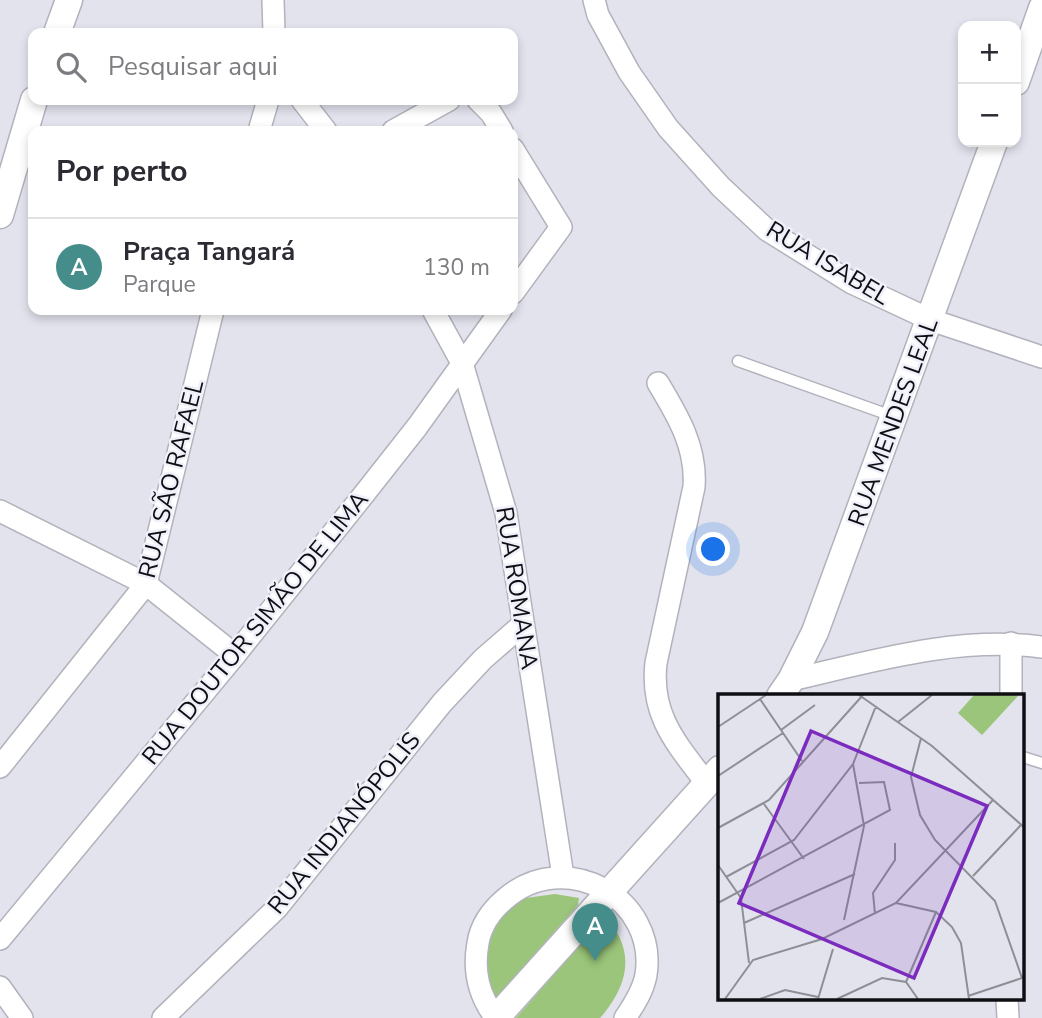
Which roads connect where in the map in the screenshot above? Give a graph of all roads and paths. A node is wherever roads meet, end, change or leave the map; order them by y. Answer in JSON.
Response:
{"nodes":[{"id":1,"x":69,"y":0,"type":"edge"},
{"id":2,"x":273,"y":0,"type":"edge"},
{"id":3,"x":594,"y":0,"type":"edge"},
{"id":4,"x":1042,"y":8,"type":"edge"},
{"id":5,"x":59,"y":28,"type":"edge"},
{"id":6,"x":274,"y":28,"type":"edge"},
{"id":7,"x":1021,"y":68,"type":"edge"},
{"id":8,"x":32,"y":105,"type":"edge"},
{"id":9,"x":267,"y":105,"type":"edge"},
{"id":10,"x":306,"y":105,"type":"edge"},
{"id":11,"x":440,"y":105,"type":"edge"},
{"id":12,"x":483,"y":105,"type":"edge"},
{"id":13,"x":260,"y":126,"type":"edge"},
{"id":14,"x":322,"y":126,"type":"edge"},
{"id":15,"x":402,"y":126,"type":"edge"},
{"id":16,"x":499,"y":126,"type":"edge"},
{"id":17,"x":992,"y":147,"type":"edge"},
{"id":18,"x":518,"y":157,"type":"edge"},
{"id":19,"x":7,"y":164,"type":"edge"},
{"id":20,"x":0,"y":215,"type":"edge"},
{"id":21,"x":518,"y":286,"type":"edge"},
{"id":22,"x":212,"y":315,"type":"edge"},
{"id":23,"x":436,"y":315,"type":"edge"},
{"id":24,"x":497,"y":315,"type":"edge"},
{"id":25,"x":931,"y":320,"type":"junction"},
{"id":26,"x":1042,"y":357,"type":"edge"},
{"id":27,"x":738,"y":361,"type":"dead end"},
{"id":28,"x":462,"y":363,"type":"junction"},
{"id":29,"x":658,"y":383,"type":"dead end"},
{"id":30,"x":895,"y":417,"type":"junction"},
{"id":31,"x":0,"y":511,"type":"edge"},
{"id":32,"x":146,"y":584,"type":"junction"},
{"id":33,"x":522,"y":625,"type":"junction"},
{"id":34,"x":1011,"y":643,"type":"junction"},
{"id":35,"x":1042,"y":647,"type":"edge"},
{"id":36,"x":235,"y":655,"type":"junction"},
{"id":37,"x":785,"y":688,"type":"edge"},
{"id":38,"x":1011,"y":694,"type":"edge"},
{"id":39,"x":1024,"y":757,"type":"edge"},
{"id":40,"x":1042,"y":763,"type":"edge"},
{"id":41,"x":0,"y":767,"type":"edge"},
{"id":42,"x":713,"y":776,"type":"edge"},
{"id":43,"x":563,"y":876,"type":"junction"},
{"id":44,"x":609,"y":893,"type":"junction"},
{"id":45,"x":0,"y":939,"type":"edge"},
{"id":46,"x":0,"y":987,"type":"edge"},
{"id":47,"x":1007,"y":1000,"type":"edge"},
{"id":48,"x":22,"y":1018,"type":"edge"},
{"id":49,"x":163,"y":1018,"type":"edge"},
{"id":50,"x":496,"y":1018,"type":"edge"},
{"id":51,"x":625,"y":1018,"type":"edge"},
{"id":52,"x":1008,"y":1018,"type":"edge"}],
"edges":[{"from":1,"to":5,"type":"street"},
{"from":2,"to":6,"type":"street"},
{"from":3,"to":25,"type":"street","name":"RUA ISABEL"},
{"from":4,"to":7,"type":"street"},
{"from":8,"to":19,"type":"street"},
{"from":9,"to":13,"type":"street"},
{"from":10,"to":14,"type":"street"},
{"from":11,"to":15,"type":"street"},
{"from":12,"to":16,"type":"street"},
{"from":17,"to":25,"type":"street","name":"RUA MENDES LEAL"},
{"from":18,"to":21,"type":"street"},
{"from":19,"to":20,"type":"street"},
{"from":22,"to":32,"type":"street","name":"RUA SÃO RAFAEL"},
{"from":23,"to":28,"type":"street","name":"RUA ROMANA"},
{"from":24,"to":28,"type":"street","name":"RUA DOUTOR SIMÃO DE LIMA"},
{"from":25,"to":26,"type":"street","name":"RUA ISABEL"},
{"from":25,"to":30,"type":"street","name":"RUA MENDES LEAL"},
{"from":27,"to":30,"type":"lane"},
{"from":28,"to":33,"type":"street","name":"RUA ROMANA"},
{"from":28,"to":36,"type":"street","name":"RUA DOUTOR SIMÃO DE LIMA"},
{"from":29,"to":42,"type":"street"},
{"from":30,"to":37,"type":"street","name":"RUA MENDES LEAL"},
{"from":31,"to":32,"type":"street"},
{"from":32,"to":36,"type":"street"},
{"from":32,"to":41,"type":"street","name":"RUA SÃO RAFAEL"},
{"from":33,"to":43,"type":"street","name":"RUA ROMANA"},
{"from":33,"to":49,"type":"street","name":"RUA INDIANÓPOLIS"},
{"from":34,"to":35,"type":"street"},
{"from":34,"to":37,"type":"street"},
{"from":34,"to":38,"type":"street"},
{"from":36,"to":45,"type":"street","name":"RUA DOUTOR SIMÃO DE LIMA"},
{"from":39,"to":40,"type":"lane"},
{"from":42,"to":44,"type":"street"},
{"from":43,"to":44,"type":"street"},
{"from":43,"to":50,"type":"street"},
{"from":44,"to":50,"type":"street"},
{"from":44,"to":51,"type":"street"},
{"from":46,"to":48,"type":"street"},
{"from":47,"to":52,"type":"street"}]}
